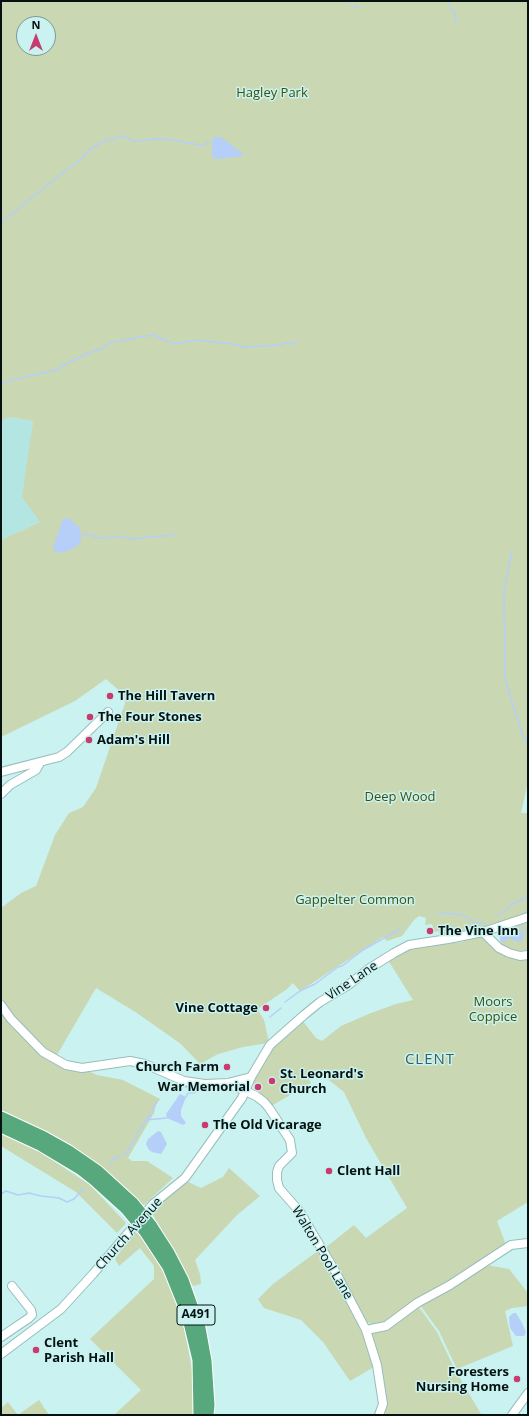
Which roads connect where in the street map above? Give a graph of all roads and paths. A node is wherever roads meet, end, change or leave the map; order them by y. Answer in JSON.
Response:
{"nodes":[{"id":1,"x":108,"y":712,"type":"dead end"},
{"id":2,"x":40,"y":763,"type":"junction"},
{"id":3,"x":21,"y":767,"type":"junction"},
{"id":4,"x":1,"y":772,"type":"edge"},
{"id":5,"x":25,"y":776,"type":"junction"},
{"id":6,"x":1,"y":794,"type":"edge"},
{"id":7,"x":528,"y":917,"type":"edge"},
{"id":8,"x":483,"y":932,"type":"junction"},
{"id":9,"x":528,"y":955,"type":"edge"},
{"id":10,"x":1,"y":1005,"type":"edge"},
{"id":11,"x":251,"y":1077,"type":"junction"},
{"id":12,"x":228,"y":1084,"type":"junction"},
{"id":13,"x":245,"y":1092,"type":"junction"},
{"id":14,"x":1,"y":1117,"type":"edge"},
{"id":15,"x":1,"y":1127,"type":"edge"},
{"id":16,"x":129,"y":1206,"type":"junction"},
{"id":17,"x":148,"y":1229,"type":"junction"},
{"id":18,"x":528,"y":1243,"type":"edge"},
{"id":19,"x":12,"y":1286,"type":"dead end"},
{"id":20,"x":15,"y":1328,"type":"junction"},
{"id":21,"x":366,"y":1330,"type":"junction"},
{"id":22,"x":1,"y":1336,"type":"edge"},
{"id":23,"x":25,"y":1337,"type":"junction"},
{"id":24,"x":1,"y":1354,"type":"edge"},
{"id":25,"x":528,"y":1393,"type":"edge"},
{"id":26,"x":199,"y":1415,"type":"edge"},
{"id":27,"x":208,"y":1415,"type":"edge"},
{"id":28,"x":379,"y":1415,"type":"edge"},
{"id":29,"x":512,"y":1415,"type":"edge"}],
"edges":[{"from":1,"to":2,"type":"street"},
{"from":2,"to":3,"type":"street"},
{"from":2,"to":5,"type":"street"},
{"from":3,"to":4,"type":"street"},
{"from":3,"to":5,"type":"street"},
{"from":5,"to":6,"type":"street"},
{"from":7,"to":8,"type":"street","name":"Vine Lane"},
{"from":8,"to":9,"type":"street"},
{"from":8,"to":11,"type":"street","name":"Vine Lane"},
{"from":10,"to":12,"type":"street"},
{"from":11,"to":12,"type":"street"},
{"from":11,"to":13,"type":"street","name":"Church Avenue"},
{"from":12,"to":13,"type":"street","name":"Walton Pool Lane"},
{"from":13,"to":21,"type":"street","name":"Walton Pool Lane"},
{"from":13,"to":23,"type":"street","name":"Church Avenue"},
{"from":14,"to":16,"type":"highway","number":"A491"},
{"from":15,"to":16,"type":"highway","number":"A491"},
{"from":16,"to":17,"type":"highway","number":"A491","bridge":true},
{"from":17,"to":26,"type":"highway","number":"A491"},
{"from":17,"to":27,"type":"highway","number":"A491"},
{"from":18,"to":21,"type":"street"},
{"from":19,"to":20,"type":"street"},
{"from":20,"to":22,"type":"street"},
{"from":20,"to":23,"type":"street"},
{"from":21,"to":28,"type":"street","name":"Walton Pool Lane"},
{"from":23,"to":24,"type":"street","name":"Church Avenue"},
{"from":25,"to":29,"type":"street"}]}
